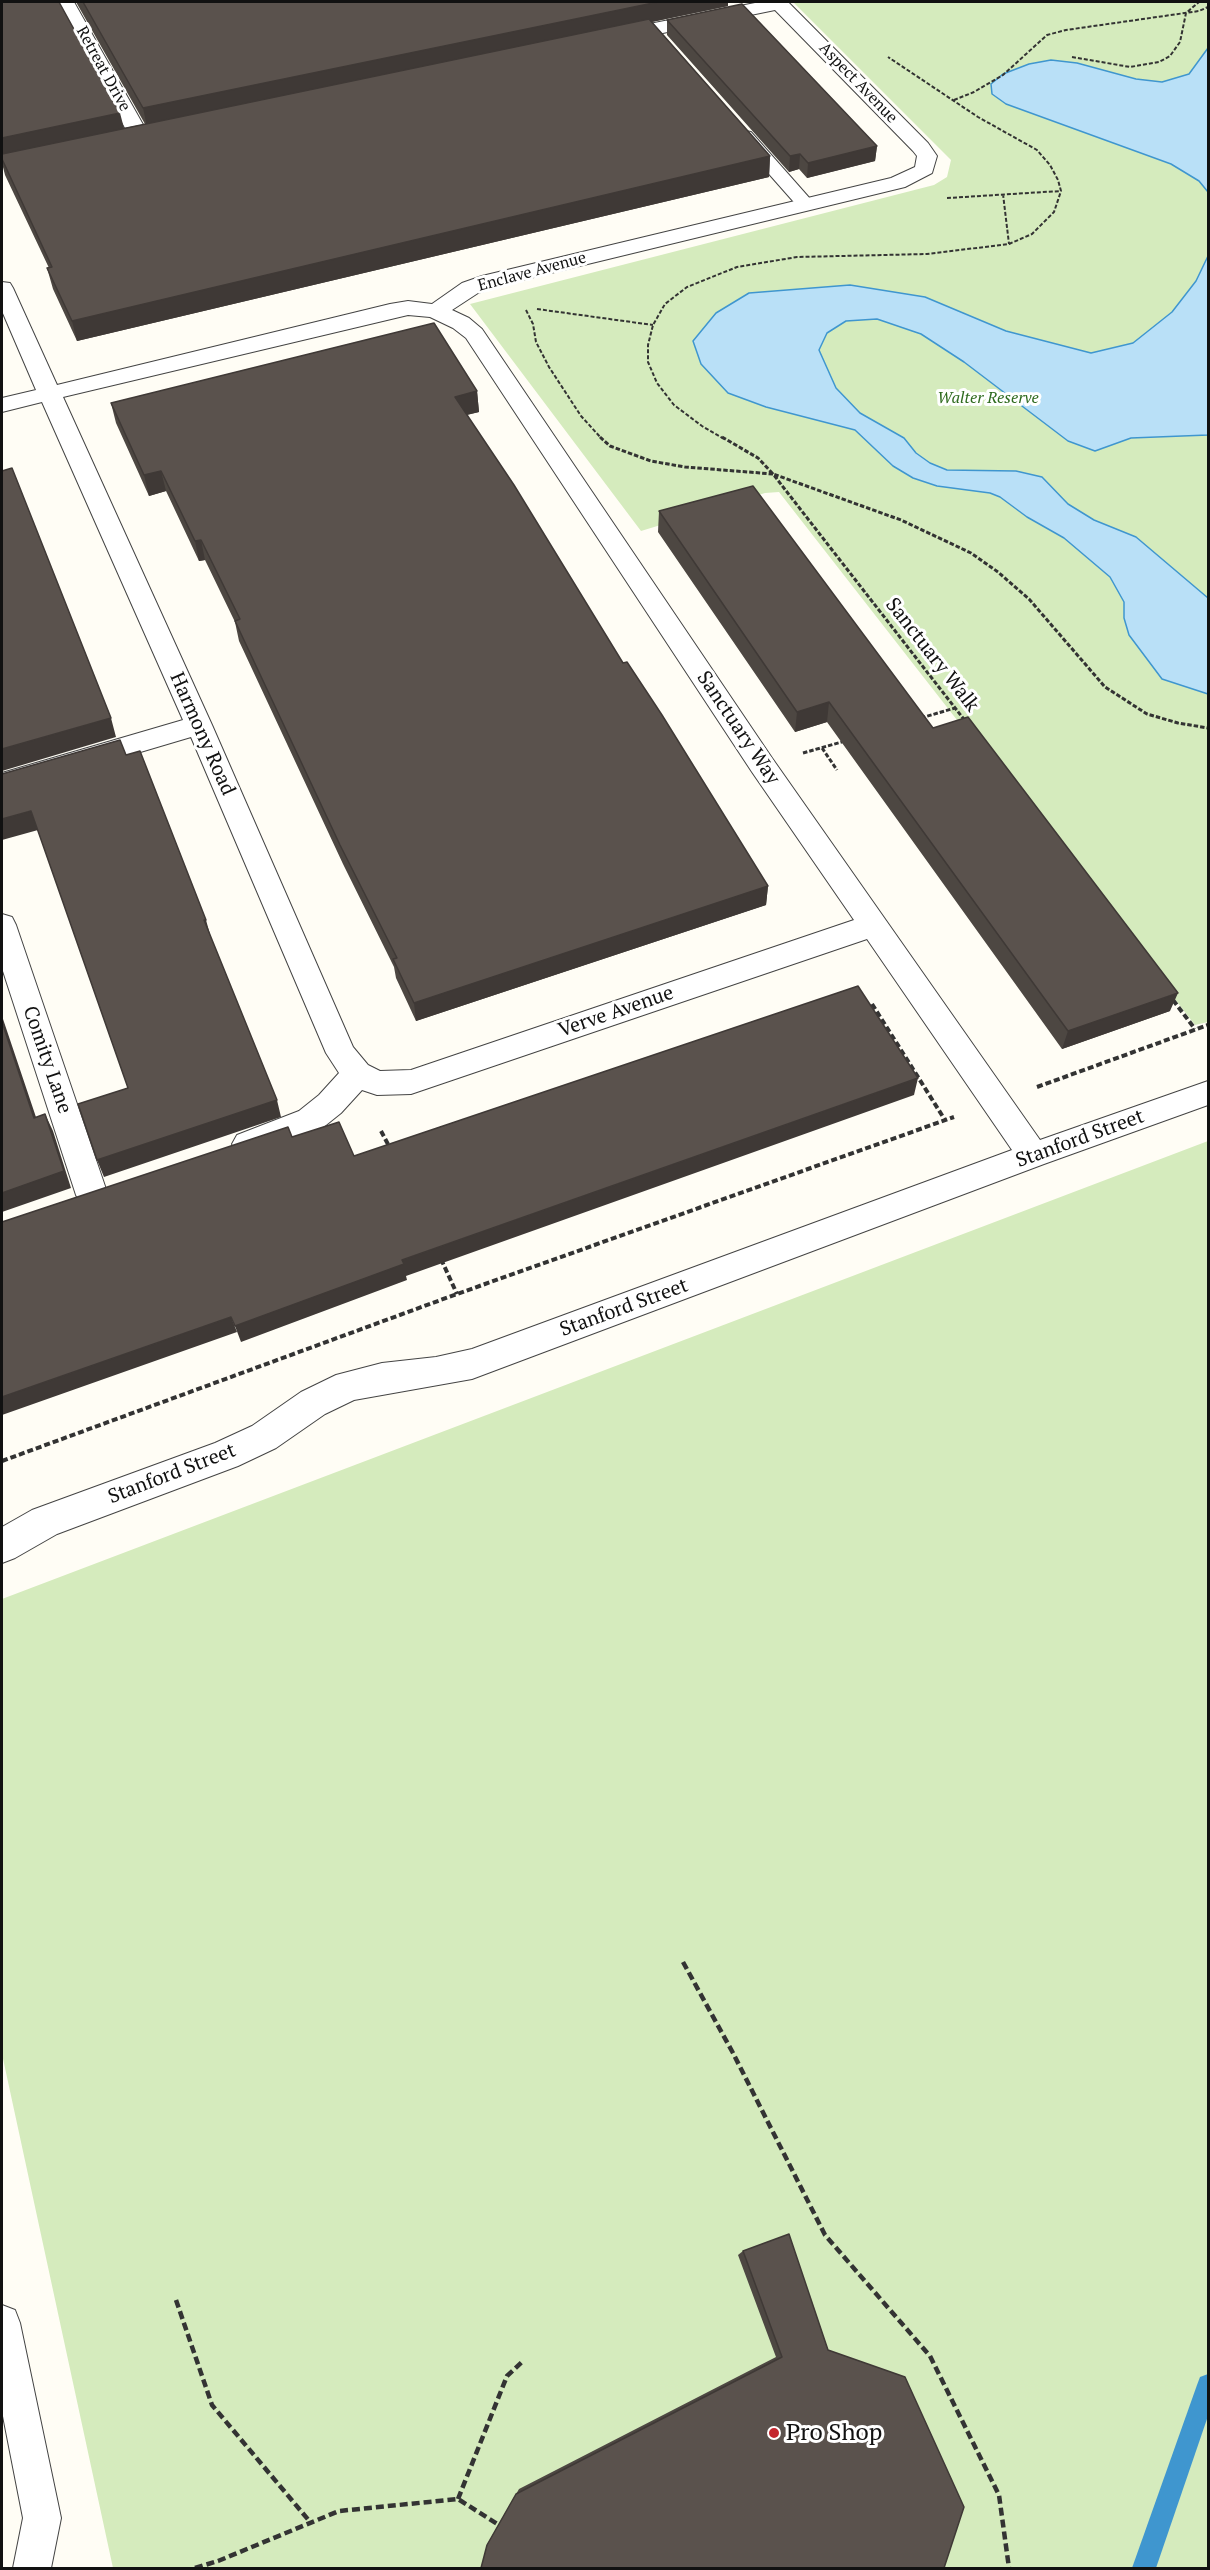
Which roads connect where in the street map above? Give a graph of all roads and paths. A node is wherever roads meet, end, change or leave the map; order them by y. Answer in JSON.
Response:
{"nodes":[{"id":1,"x":65,"y":2,"type":"edge"},
{"id":2,"x":779,"y":2,"type":"edge"},
{"id":3,"x":1199,"y":2,"type":"edge"},
{"id":4,"x":1209,"y":7,"type":"edge"},
{"id":5,"x":1186,"y":13,"type":"junction"},
{"id":6,"x":593,"y":41,"type":"edge"},
{"id":7,"x":1072,"y":57,"type":"dead end"},
{"id":8,"x":732,"y":120,"type":"edge"},
{"id":9,"x":161,"y":133,"type":"edge"},
{"id":10,"x":140,"y":137,"type":"junction"},
{"id":11,"x":117,"y":142,"type":"edge"},
{"id":12,"x":925,"y":169,"type":"joint"},
{"id":13,"x":898,"y":183,"type":"junction"},
{"id":14,"x":1060,"y":191,"type":"junction"},
{"id":15,"x":1003,"y":194,"type":"junction"},
{"id":16,"x":806,"y":205,"type":"junction"},
{"id":17,"x":1009,"y":244,"type":"junction"},
{"id":18,"x":2,"y":288,"type":"edge"},
{"id":19,"x":525,"y":309,"type":"dead end"},
{"id":20,"x":538,"y":309,"type":"dead end"},
{"id":21,"x":436,"y":311,"type":"junction"},
{"id":22,"x":652,"y":325,"type":"junction"},
{"id":23,"x":47,"y":393,"type":"junction"},
{"id":24,"x":2,"y":405,"type":"edge"},
{"id":25,"x":773,"y":474,"type":"junction"},
{"id":26,"x":955,"y":708,"type":"junction"},
{"id":27,"x":911,"y":721,"type":"edge"},
{"id":28,"x":199,"y":725,"type":"junction"},
{"id":29,"x":969,"y":727,"type":"edge"},
{"id":30,"x":1209,"y":728,"type":"edge"},
{"id":31,"x":855,"y":738,"type":"edge"},
{"id":32,"x":822,"y":748,"type":"junction"},
{"id":33,"x":762,"y":765,"type":"junction"},
{"id":34,"x":837,"y":770,"type":"dead end"},
{"id":35,"x":2,"y":783,"type":"edge"},
{"id":36,"x":2,"y":925,"type":"edge"},
{"id":37,"x":874,"y":925,"type":"junction"},
{"id":38,"x":1172,"y":999,"type":"edge"},
{"id":39,"x":1209,"y":1024,"type":"edge"},
{"id":40,"x":1195,"y":1029,"type":"junction"},
{"id":41,"x":357,"y":1074,"type":"junction"},
{"id":42,"x":1209,"y":1093,"type":"edge"},
{"id":43,"x":996,"y":1102,"type":"junction"},
{"id":44,"x":381,"y":1131,"type":"dead end"},
{"id":45,"x":395,"y":1153,"type":"edge"},
{"id":46,"x":216,"y":1155,"type":"edge"},
{"id":47,"x":1033,"y":1155,"type":"junction"},
{"id":48,"x":92,"y":1196,"type":"edge"},
{"id":49,"x":439,"y":1254,"type":"edge"},
{"id":50,"x":457,"y":1294,"type":"junction"},
{"id":51,"x":2,"y":1461,"type":"edge"},
{"id":52,"x":45,"y":1522,"type":"junction"},
{"id":53,"x":2,"y":1529,"type":"edge"},
{"id":54,"x":2,"y":1546,"type":"edge"},
{"id":55,"x":683,"y":1962,"type":"dead end"},
{"id":56,"x":176,"y":2300,"type":"dead end"},
{"id":57,"x":2,"y":2323,"type":"edge"},
{"id":58,"x":524,"y":2360,"type":"dead end"},
{"id":59,"x":458,"y":2499,"type":"junction"},
{"id":60,"x":311,"y":2523,"type":"junction"},
{"id":61,"x":499,"y":2525,"type":"edge"},
{"id":62,"x":32,"y":2568,"type":"edge"},
{"id":63,"x":195,"y":2568,"type":"edge"},
{"id":64,"x":1009,"y":2568,"type":"edge"}],
"edges":[{"from":1,"to":10,"type":"street","name":"Retreat Drive"},
{"from":2,"to":6,"type":"street"},
{"from":2,"to":12,"type":"street","name":"Aspect Avenue"},
{"from":3,"to":5,"type":"path"},
{"from":4,"to":5,"type":"path"},
{"from":5,"to":7,"type":"path"},
{"from":5,"to":14,"type":"path"},
{"from":8,"to":16,"type":"lane"},
{"from":9,"to":10,"type":"street"},
{"from":10,"to":11,"type":"street"},
{"from":12,"to":13,"type":"street","name":"Enclave Avenue"},
{"from":13,"to":15,"type":"path"},
{"from":13,"to":16,"type":"street","name":"Enclave Avenue"},
{"from":14,"to":15,"type":"path"},
{"from":14,"to":17,"type":"path"},
{"from":15,"to":17,"type":"path"},
{"from":16,"to":21,"type":"street","name":"Enclave Avenue"},
{"from":17,"to":22,"type":"path"},
{"from":18,"to":23,"type":"street","name":"Harmony Road"},
{"from":19,"to":25,"type":"path"},
{"from":20,"to":22,"type":"path"},
{"from":21,"to":23,"type":"street"},
{"from":21,"to":33,"type":"street","name":"Sanctuary Way"},
{"from":22,"to":25,"type":"path"},
{"from":23,"to":24,"type":"street"},
{"from":23,"to":28,"type":"street","name":"Harmony Road"},
{"from":25,"to":26,"type":"path","name":"Sanctuary Walk"},
{"from":25,"to":30,"type":"path"},
{"from":26,"to":27,"type":"path"},
{"from":26,"to":29,"type":"path","name":"Sanctuary Walk"},
{"from":28,"to":35,"type":"street"},
{"from":28,"to":41,"type":"street","name":"Harmony Road"},
{"from":31,"to":32,"type":"path"},
{"from":32,"to":33,"type":"path"},
{"from":32,"to":34,"type":"path"},
{"from":33,"to":37,"type":"street","name":"Sanctuary Way"},
{"from":36,"to":48,"type":"street","name":"Comity Lane"},
{"from":37,"to":41,"type":"street","name":"Verve Avenue"},
{"from":37,"to":43,"type":"street","name":"Sanctuary Way"},
{"from":38,"to":40,"type":"path"},
{"from":39,"to":40,"type":"path"},
{"from":40,"to":43,"type":"path"},
{"from":41,"to":46,"type":"street"},
{"from":42,"to":47,"type":"street","name":"Stanford Street"},
{"from":43,"to":47,"type":"street","name":"Sanctuary Way"},
{"from":43,"to":50,"type":"path"},
{"from":44,"to":45,"type":"path"},
{"from":47,"to":52,"type":"street","name":"Stanford Street"},
{"from":49,"to":50,"type":"path"},
{"from":50,"to":51,"type":"path"},
{"from":52,"to":53,"type":"street","name":"Stanford Street"},
{"from":52,"to":54,"type":"street","name":"Stanford Street"},
{"from":55,"to":64,"type":"path"},
{"from":56,"to":60,"type":"path"},
{"from":57,"to":62,"type":"lane"},
{"from":58,"to":59,"type":"path"},
{"from":59,"to":60,"type":"path"},
{"from":59,"to":61,"type":"path"},
{"from":60,"to":63,"type":"path"}]}
